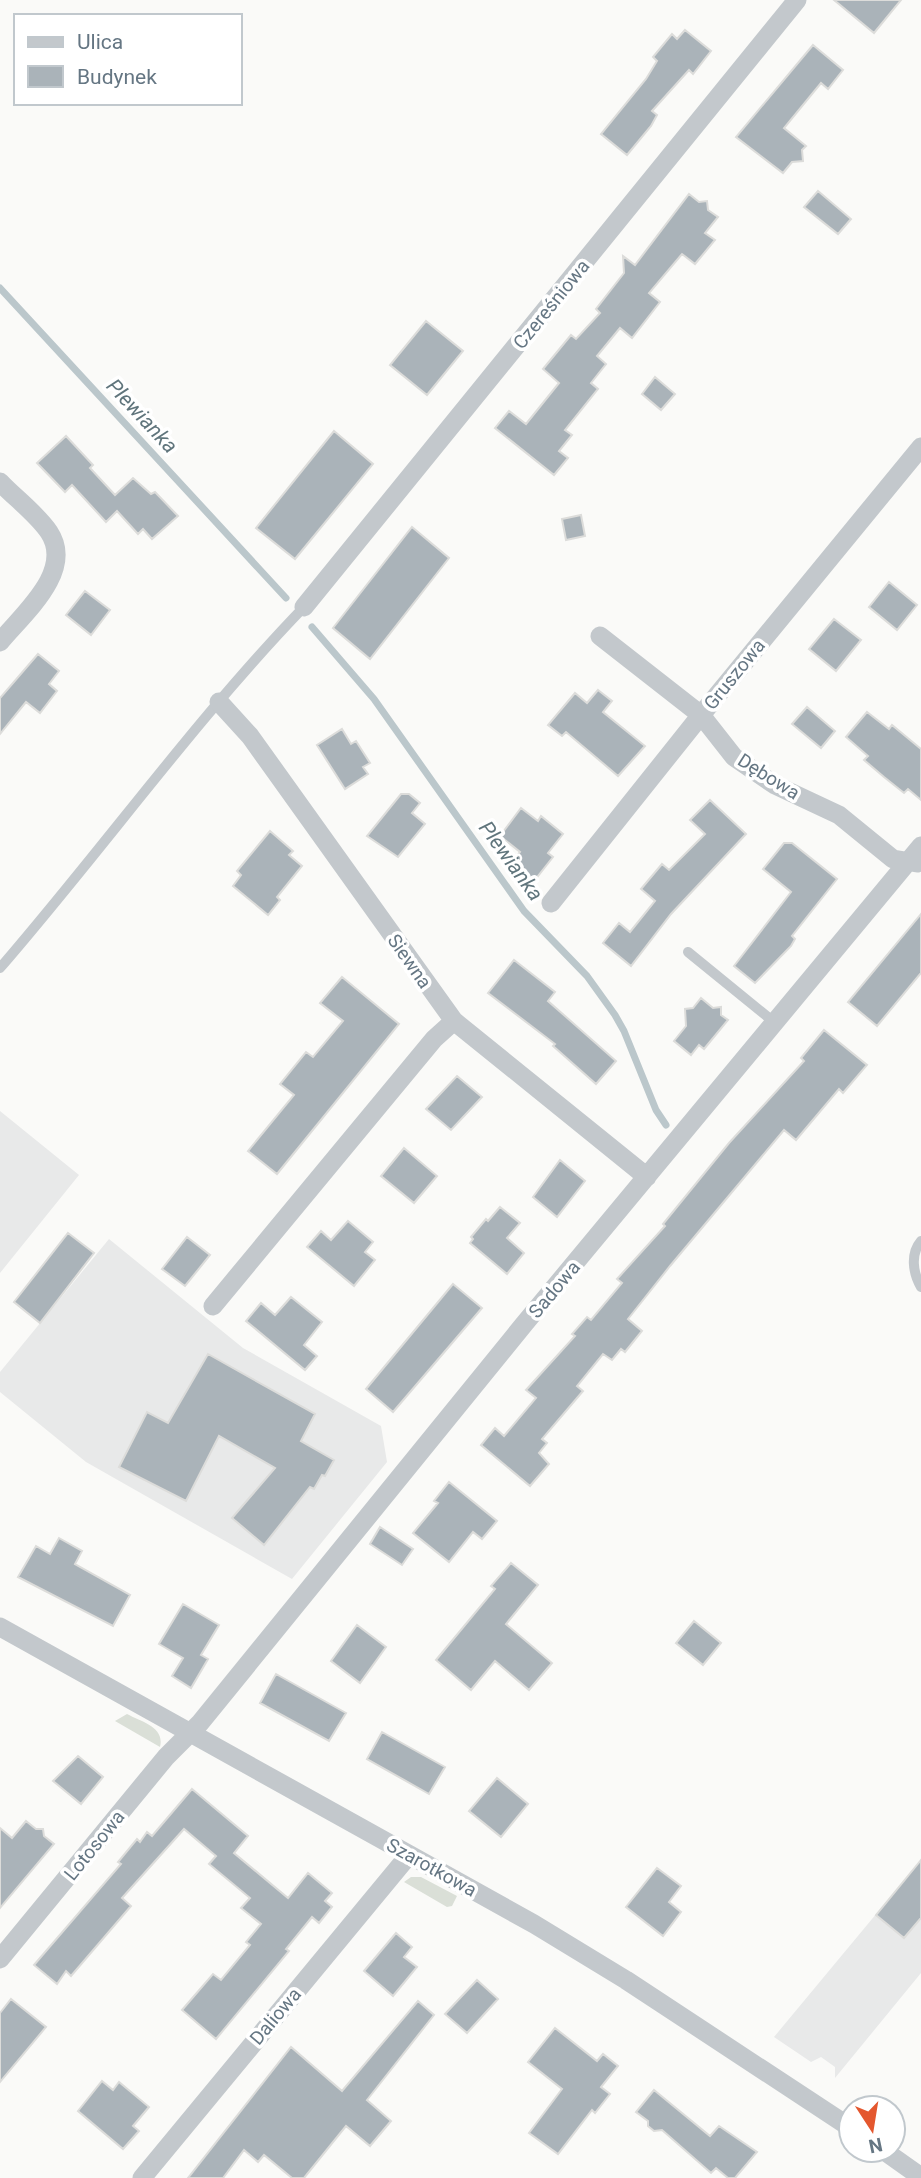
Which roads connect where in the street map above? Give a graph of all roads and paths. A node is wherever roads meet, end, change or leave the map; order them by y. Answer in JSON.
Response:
{"nodes":[{"id":1,"x":797,"y":0,"type":"edge"},
{"id":2,"x":921,"y":447,"type":"edge"},
{"id":3,"x":0,"y":482,"type":"edge"},
{"id":4,"x":304,"y":607,"type":"joint"},
{"id":5,"x":600,"y":636,"type":"dead end"},
{"id":6,"x":0,"y":642,"type":"edge"},
{"id":7,"x":219,"y":702,"type":"junction"},
{"id":8,"x":701,"y":715,"type":"junction"},
{"id":9,"x":917,"y":857,"type":"edge"},
{"id":10,"x":551,"y":903,"type":"dead end"},
{"id":11,"x":688,"y":952,"type":"dead end"},
{"id":12,"x":0,"y":968,"type":"edge"},
{"id":13,"x":454,"y":1021,"type":"junction"},
{"id":14,"x":774,"y":1022,"type":"junction"},
{"id":15,"x":647,"y":1177,"type":"junction"},
{"id":16,"x":919,"y":1244,"type":"edge"},
{"id":17,"x":921,"y":1287,"type":"edge"},
{"id":18,"x":213,"y":1306,"type":"dead end"},
{"id":19,"x":0,"y":1627,"type":"edge"},
{"id":20,"x":189,"y":1733,"type":"junction"},
{"id":21,"x":410,"y":1855,"type":"junction"},
{"id":22,"x":0,"y":1959,"type":"edge"},
{"id":23,"x":837,"y":2120,"type":"edge"},
{"id":24,"x":903,"y":2164,"type":"edge"},
{"id":25,"x":921,"y":2177,"type":"edge"},
{"id":26,"x":142,"y":2178,"type":"edge"}],
"edges":[{"from":1,"to":4,"type":"street","name":"Czereśniowa"},
{"from":2,"to":8,"type":"street","name":"Gruszowa"},
{"from":3,"to":6,"type":"street"},
{"from":4,"to":7,"type":"lane"},
{"from":5,"to":8,"type":"street","name":"Dębowa"},
{"from":7,"to":12,"type":"lane"},
{"from":7,"to":13,"type":"street","name":"Siewna"},
{"from":8,"to":9,"type":"street","name":"Dębowa"},
{"from":8,"to":10,"type":"street","name":"Gruszowa"},
{"from":9,"to":14,"type":"street","name":"Sadowa"},
{"from":11,"to":14,"type":"lane"},
{"from":13,"to":15,"type":"street","name":"Siewna"},
{"from":13,"to":18,"type":"street"},
{"from":14,"to":15,"type":"street","name":"Sadowa"},
{"from":15,"to":20,"type":"street","name":"Sadowa"},
{"from":16,"to":17,"type":"lane"},
{"from":19,"to":20,"type":"street","name":"Szarotkowa"},
{"from":20,"to":21,"type":"street","name":"Szarotkowa"},
{"from":20,"to":22,"type":"street","name":"Lotosowa"},
{"from":21,"to":23,"type":"street","name":"Szarotkowa"},
{"from":21,"to":26,"type":"street","name":"Daliowa"},
{"from":24,"to":25,"type":"street"}]}
